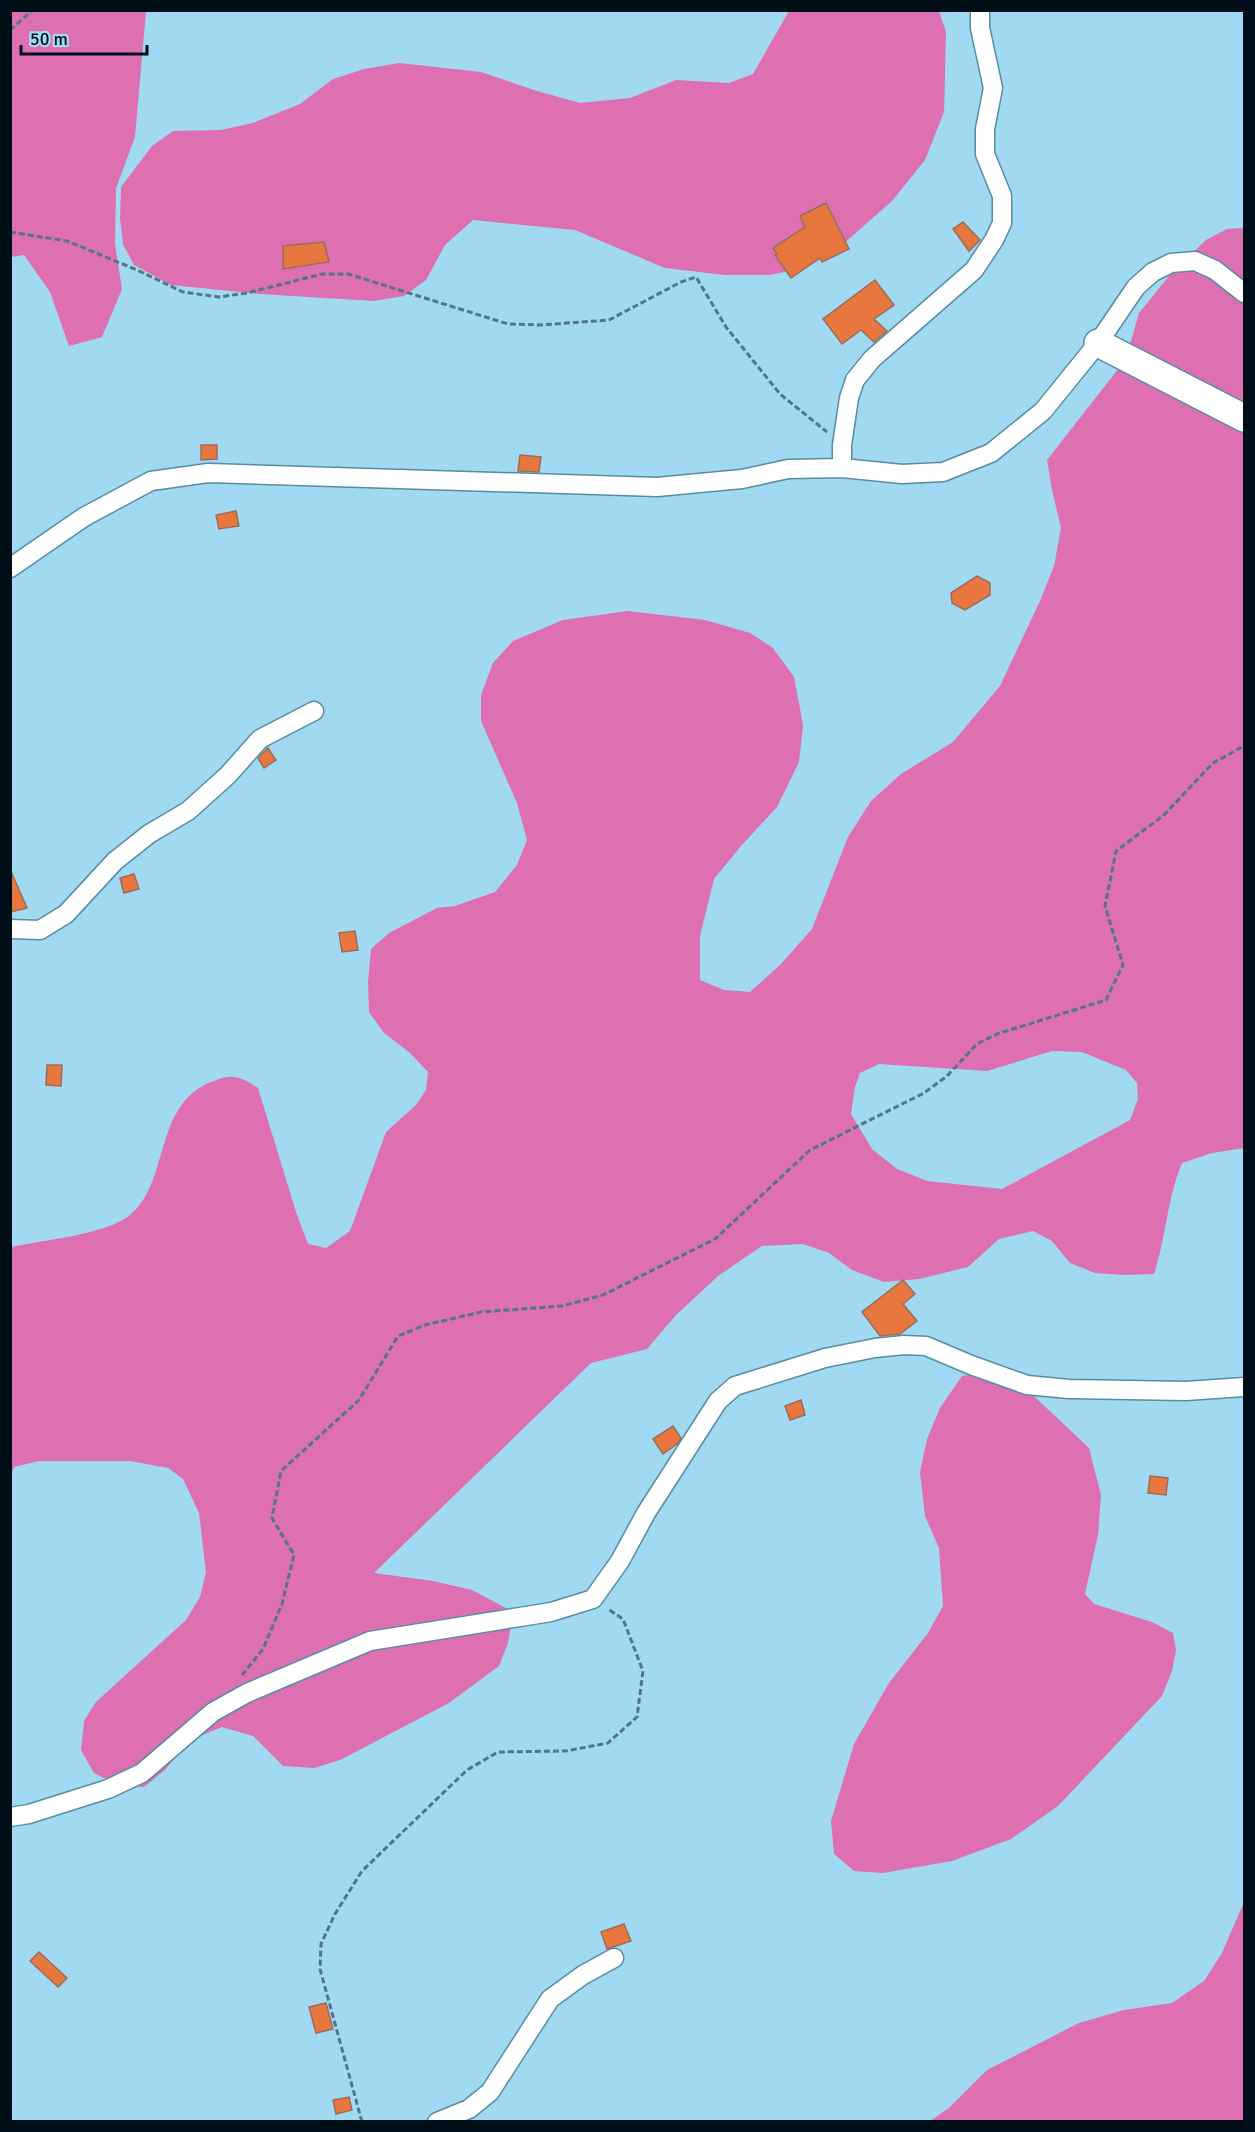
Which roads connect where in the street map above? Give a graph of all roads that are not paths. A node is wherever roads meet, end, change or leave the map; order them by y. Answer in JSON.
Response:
{"nodes":[{"id":1,"x":980,"y":10,"type":"edge"},
{"id":2,"x":1245,"y":293,"type":"edge"},
{"id":3,"x":1098,"y":343,"type":"junction"},
{"id":4,"x":1245,"y":418,"type":"edge"},
{"id":5,"x":842,"y":468,"type":"junction"},
{"id":6,"x":10,"y":568,"type":"edge"},
{"id":7,"x":314,"y":711,"type":"dead end"},
{"id":8,"x":10,"y":929,"type":"edge"},
{"id":9,"x":1245,"y":1387,"type":"edge"},
{"id":10,"x":10,"y":1817,"type":"edge"},
{"id":11,"x":614,"y":1958,"type":"dead end"},
{"id":12,"x":437,"y":2121,"type":"edge"}],
"edges":[{"from":1,"to":5,"type":"street"},
{"from":2,"to":3,"type":"street"},
{"from":3,"to":4,"type":"street"},
{"from":3,"to":5,"type":"street"},
{"from":5,"to":6,"type":"street"},
{"from":7,"to":8,"type":"street"},
{"from":9,"to":10,"type":"street"},
{"from":11,"to":12,"type":"street"}]}
